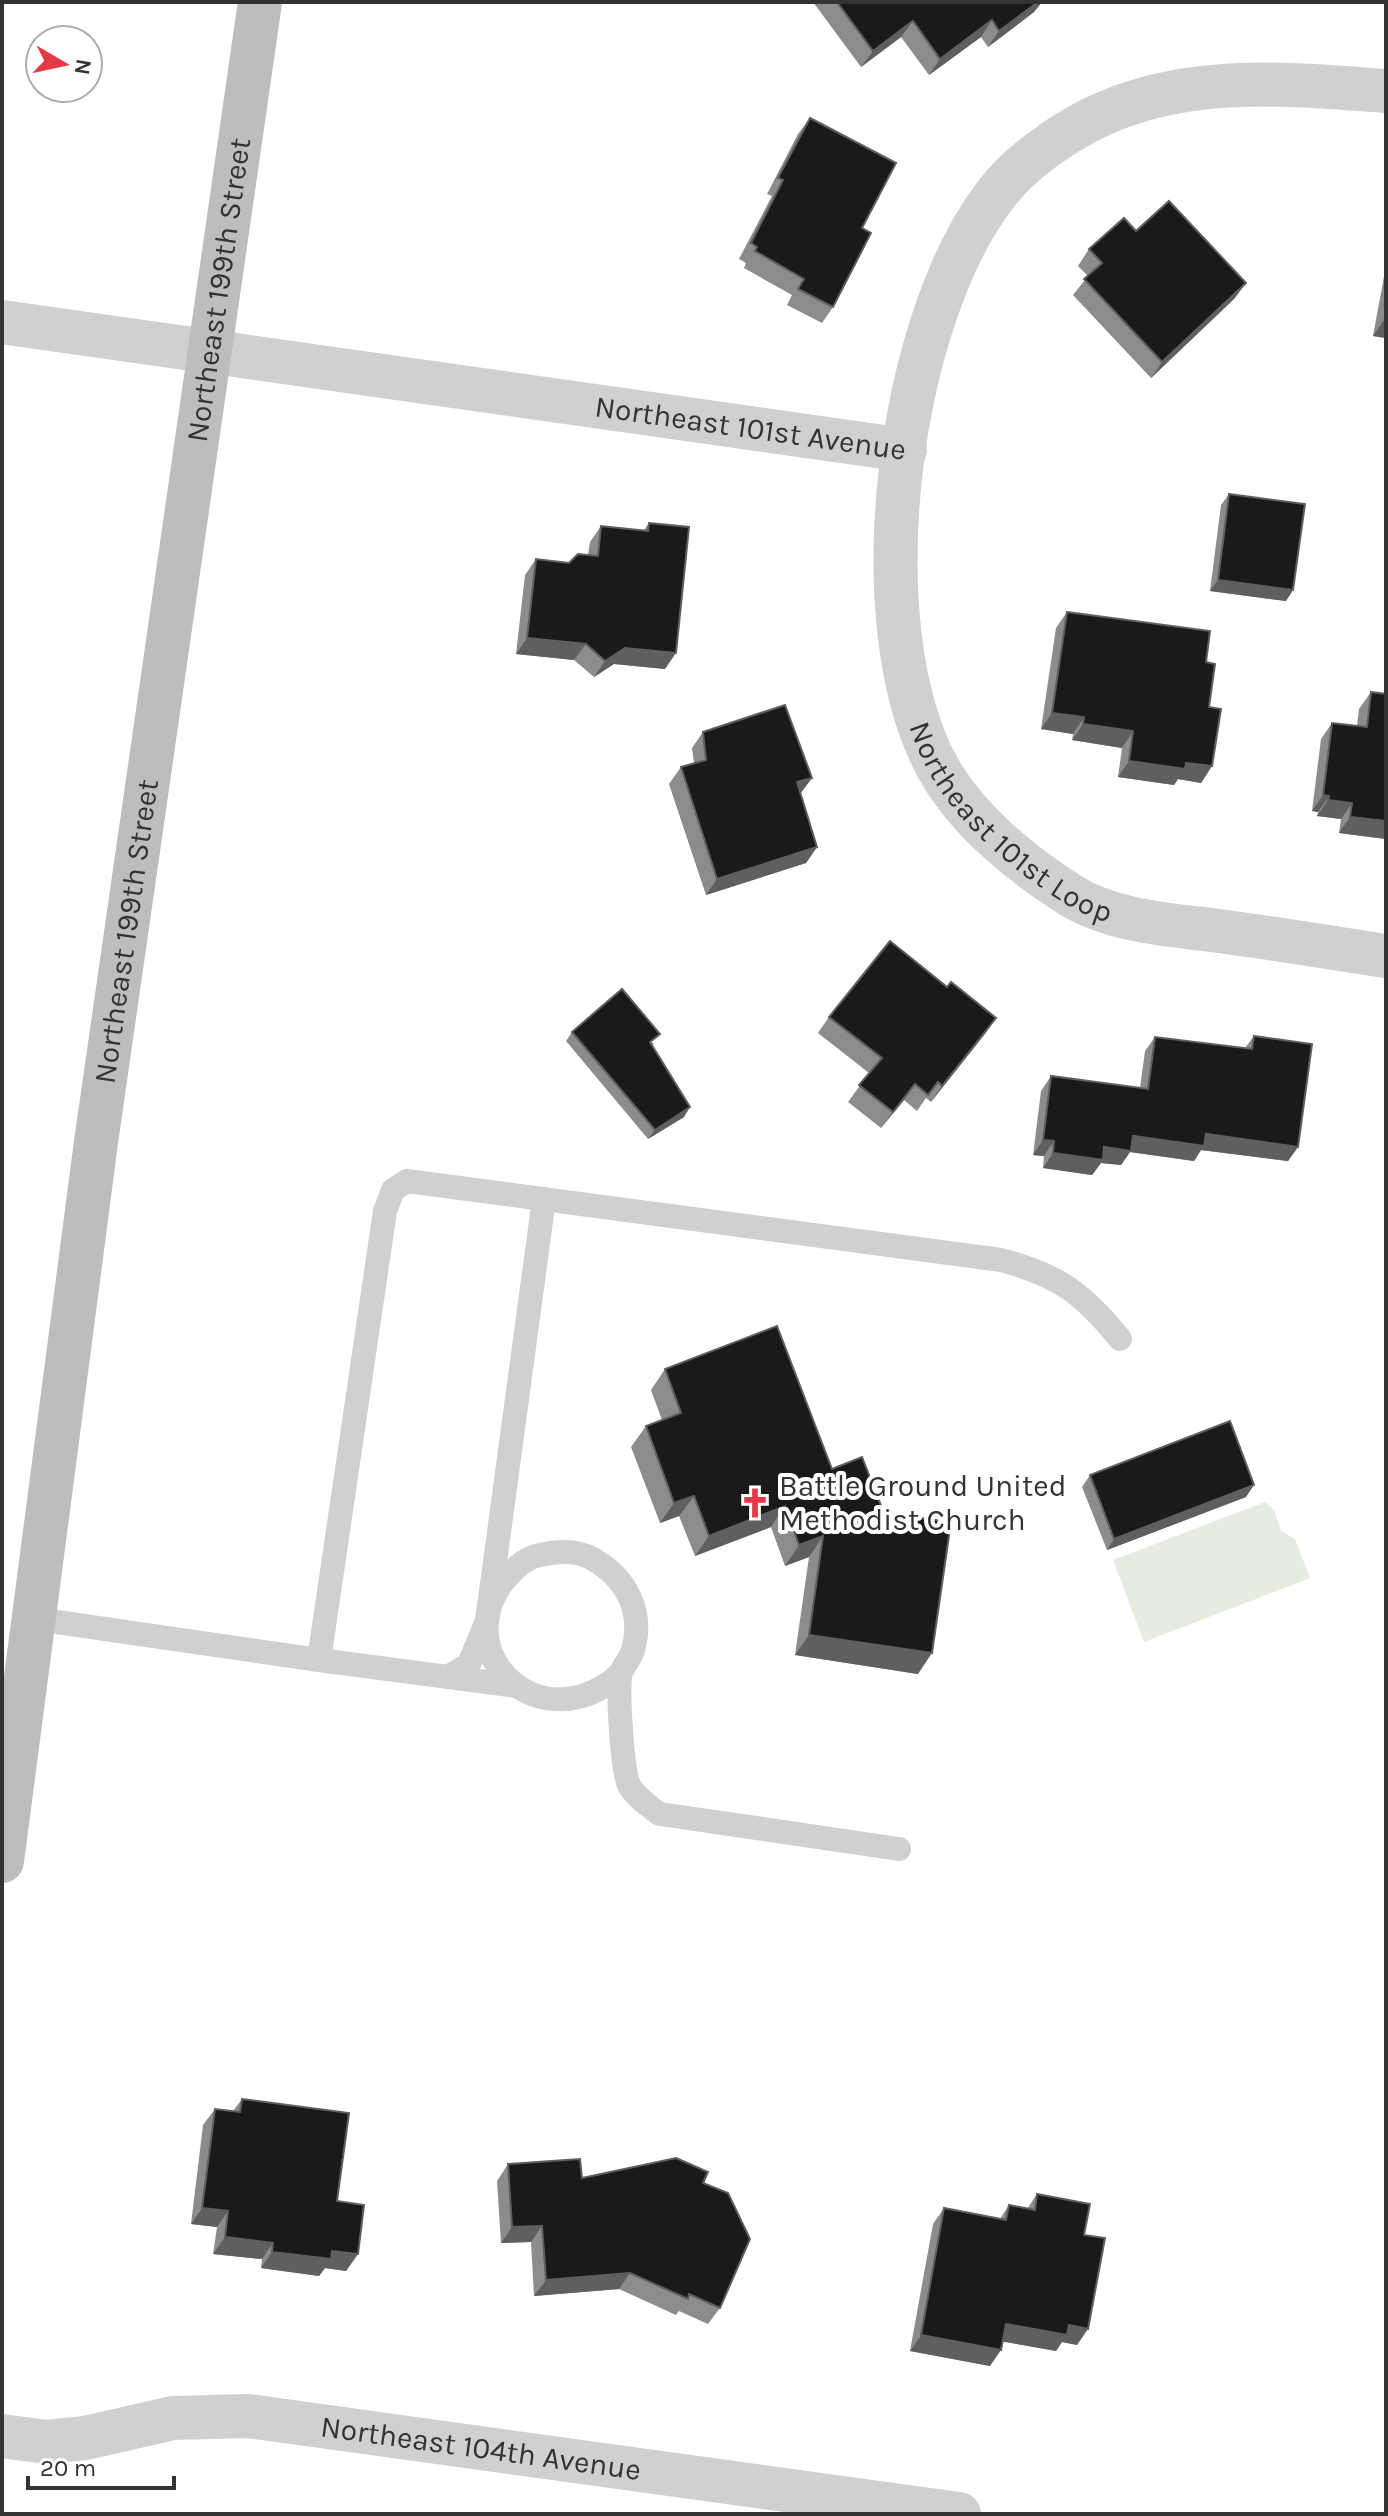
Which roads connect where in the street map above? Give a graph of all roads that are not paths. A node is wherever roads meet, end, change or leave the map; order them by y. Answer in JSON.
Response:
{"nodes":[{"id":1,"x":260,"y":2,"type":"edge"},
{"id":2,"x":1386,"y":91,"type":"edge"},
{"id":3,"x":2,"y":322,"type":"edge"},
{"id":4,"x":209,"y":354,"type":"junction"},
{"id":5,"x":905,"y":450,"type":"junction"},
{"id":6,"x":1386,"y":956,"type":"edge"},
{"id":7,"x":544,"y":1199,"type":"junction"},
{"id":8,"x":1120,"y":1339,"type":"dead end"},
{"id":9,"x":36,"y":1619,"type":"junction"},
{"id":10,"x":487,"y":1621,"type":"junction"},
{"id":11,"x":319,"y":1660,"type":"junction"},
{"id":12,"x":620,"y":1674,"type":"junction"},
{"id":13,"x":448,"y":1677,"type":"junction"},
{"id":14,"x":516,"y":1686,"type":"junction"},
{"id":15,"x":899,"y":1849,"type":"dead end"},
{"id":16,"x":2,"y":1861,"type":"edge"},
{"id":17,"x":2,"y":2436,"type":"edge"},
{"id":18,"x":959,"y":2514,"type":"edge"}],
"edges":[{"from":1,"to":4,"type":"main road","name":"Northeast 199th Street"},
{"from":2,"to":5,"type":"street","name":"Northeast 101st Avenue"},
{"from":3,"to":4,"type":"street","name":"Northeast 101st Avenue"},
{"from":4,"to":5,"type":"street","name":"Northeast 101st Avenue"},
{"from":4,"to":9,"type":"main road","name":"Northeast 199th Street"},
{"from":5,"to":6,"type":"street","name":"Northeast 101st Loop"},
{"from":7,"to":8,"type":"lane"},
{"from":7,"to":10,"type":"lane"},
{"from":7,"to":11,"type":"lane"},
{"from":9,"to":11,"type":"lane"},
{"from":9,"to":16,"type":"main road","name":"Northeast 199th Street"},
{"from":10,"to":12,"type":"lane"},
{"from":10,"to":13,"type":"lane"},
{"from":10,"to":14,"type":"lane"},
{"from":11,"to":13,"type":"lane"},
{"from":12,"to":14,"type":"lane"},
{"from":12,"to":15,"type":"lane"},
{"from":13,"to":14,"type":"lane"},
{"from":17,"to":18,"type":"street","name":"Northeast 104th Avenue"}]}
